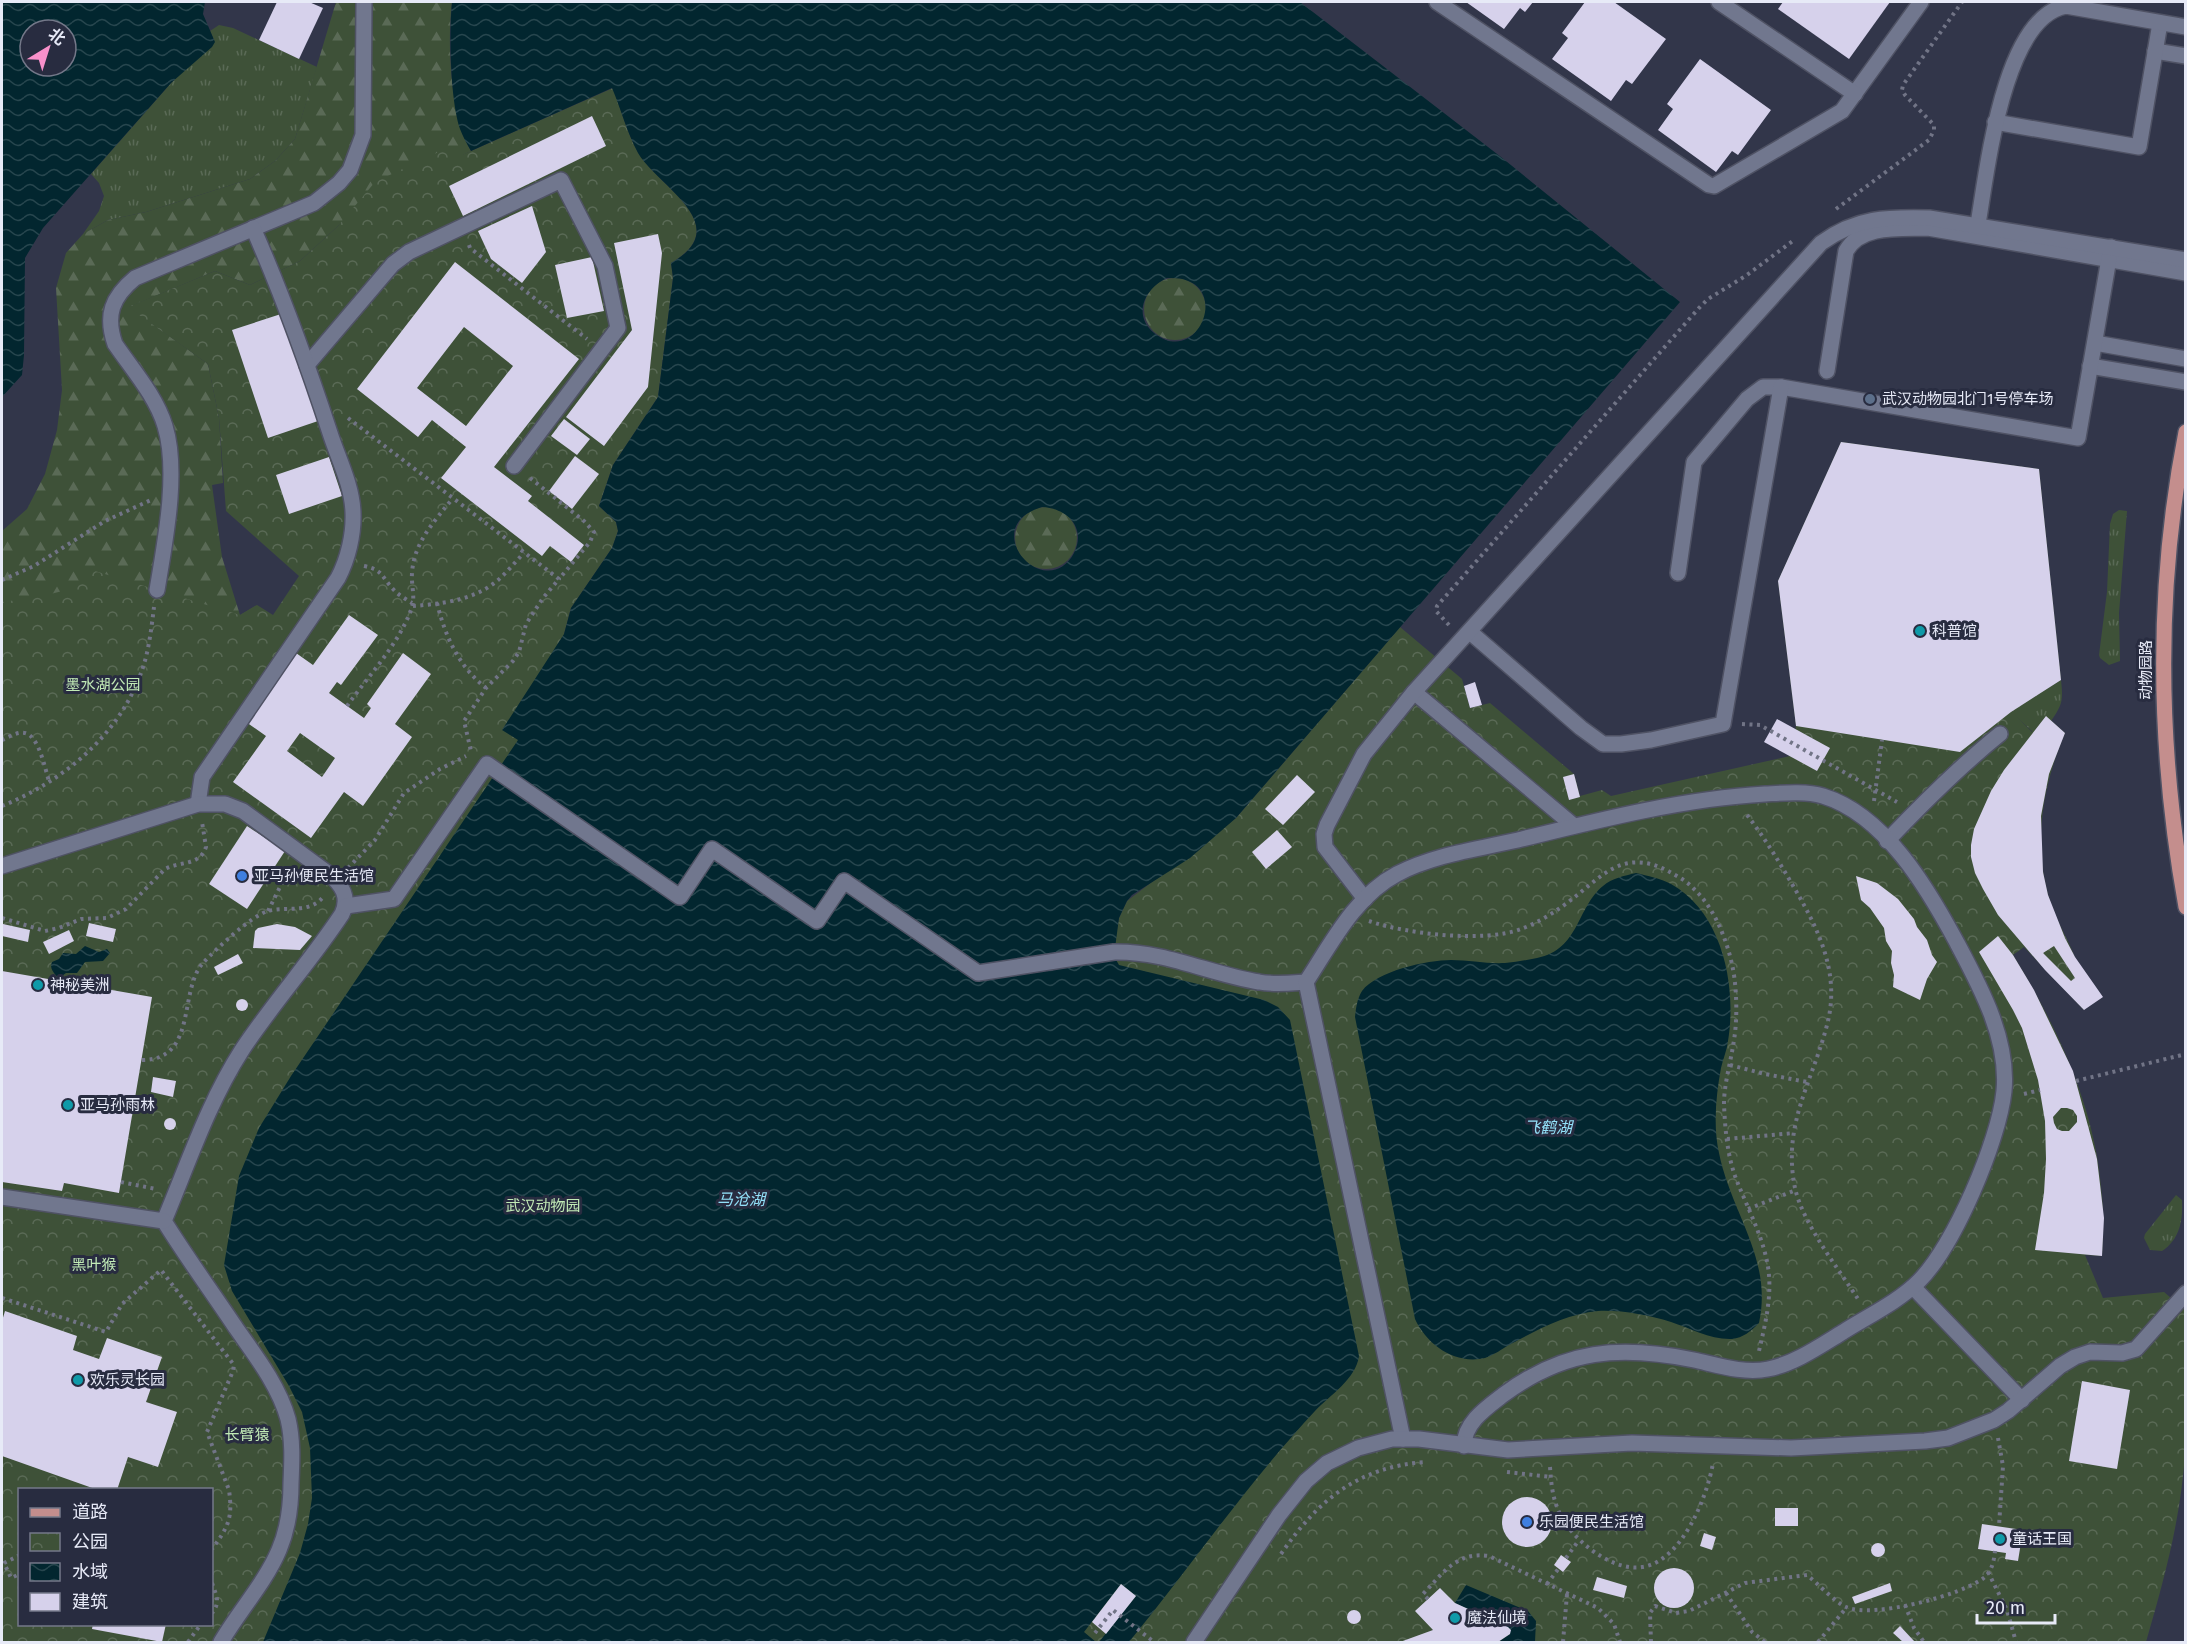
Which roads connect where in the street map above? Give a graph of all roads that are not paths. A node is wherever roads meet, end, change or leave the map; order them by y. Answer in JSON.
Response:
{"nodes":[{"id":1,"x":364,"y":2,"type":"edge"},
{"id":2,"x":1437,"y":2,"type":"edge"},
{"id":3,"x":1719,"y":2,"type":"edge"},
{"id":4,"x":1921,"y":2,"type":"edge"},
{"id":5,"x":2160,"y":23,"type":"junction"},
{"id":6,"x":2186,"y":27,"type":"edge"},
{"id":7,"x":2156,"y":51,"type":"junction"},
{"id":8,"x":2186,"y":56,"type":"edge"},
{"id":9,"x":1855,"y":94,"type":"junction"},
{"id":10,"x":1995,"y":122,"type":"junction"},
{"id":11,"x":1859,"y":222,"type":"junction"},
{"id":12,"x":1978,"y":224,"type":"junction"},
{"id":13,"x":253,"y":228,"type":"junction"},
{"id":14,"x":1847,"y":250,"type":"junction"},
{"id":15,"x":2110,"y":253,"type":"junction"},
{"id":16,"x":2186,"y":260,"type":"edge"},
{"id":17,"x":2186,"y":273,"type":"edge"},
{"id":18,"x":2095,"y":343,"type":"junction"},
{"id":19,"x":2186,"y":359,"type":"edge"},
{"id":20,"x":307,"y":365,"type":"junction"},
{"id":21,"x":2090,"y":366,"type":"junction"},
{"id":22,"x":1827,"y":371,"type":"dead end"},
{"id":23,"x":2186,"y":382,"type":"edge"},
{"id":24,"x":1780,"y":387,"type":"junction"},
{"id":25,"x":2186,"y":432,"type":"edge"},
{"id":26,"x":514,"y":466,"type":"road end"},
{"id":27,"x":1678,"y":573,"type":"dead end"},
{"id":28,"x":157,"y":590,"type":"road end"},
{"id":29,"x":1466,"y":636,"type":"junction"},
{"id":30,"x":1414,"y":692,"type":"junction"},
{"id":31,"x":2000,"y":734,"type":"dead end"},
{"id":32,"x":198,"y":804,"type":"junction"},
{"id":33,"x":1574,"y":826,"type":"junction"},
{"id":34,"x":1887,"y":841,"type":"junction"},
{"id":35,"x":2,"y":866,"type":"edge"},
{"id":36,"x":1365,"y":898,"type":"junction"},
{"id":37,"x":346,"y":906,"type":"junction"},
{"id":38,"x":2186,"y":908,"type":"edge"},
{"id":39,"x":1306,"y":982,"type":"junction"},
{"id":40,"x":2,"y":1197,"type":"edge"},
{"id":41,"x":164,"y":1221,"type":"junction"},
{"id":42,"x":1912,"y":1287,"type":"junction"},
{"id":43,"x":2186,"y":1293,"type":"edge"},
{"id":44,"x":2022,"y":1400,"type":"junction"},
{"id":45,"x":1403,"y":1439,"type":"junction"},
{"id":46,"x":1464,"y":1446,"type":"junction"},
{"id":47,"x":221,"y":1642,"type":"edge"},
{"id":48,"x":1194,"y":1642,"type":"edge"}],
"edges":[{"from":1,"to":13,"type":"lane"},
{"from":2,"to":9,"type":"lane"},
{"from":3,"to":9,"type":"lane"},
{"from":4,"to":9,"type":"lane"},
{"from":5,"to":6,"type":"lane"},
{"from":5,"to":7,"type":"lane"},
{"from":5,"to":10,"type":"lane"},
{"from":7,"to":8,"type":"lane"},
{"from":7,"to":10,"type":"lane"},
{"from":10,"to":12,"type":"lane"},
{"from":11,"to":12,"type":"lane"},
{"from":11,"to":14,"type":"lane"},
{"from":11,"to":29,"type":"lane"},
{"from":12,"to":15,"type":"lane"},
{"from":13,"to":20,"type":"lane"},
{"from":13,"to":28,"type":"lane"},
{"from":14,"to":15,"type":"lane"},
{"from":14,"to":22,"type":"lane"},
{"from":15,"to":16,"type":"lane"},
{"from":15,"to":17,"type":"lane"},
{"from":15,"to":18,"type":"lane"},
{"from":18,"to":19,"type":"lane"},
{"from":18,"to":21,"type":"lane"},
{"from":20,"to":26,"type":"lane"},
{"from":20,"to":32,"type":"lane"},
{"from":21,"to":23,"type":"lane"},
{"from":21,"to":24,"type":"lane"},
{"from":24,"to":27,"type":"lane"},
{"from":24,"to":29,"type":"lane"},
{"from":25,"to":38,"type":"main road","name":"动物园路"},
{"from":29,"to":30,"type":"lane"},
{"from":30,"to":33,"type":"lane"},
{"from":30,"to":36,"type":"lane"},
{"from":31,"to":34,"type":"lane"},
{"from":32,"to":35,"type":"lane"},
{"from":32,"to":37,"type":"lane"},
{"from":33,"to":34,"type":"lane"},
{"from":33,"to":36,"type":"lane"},
{"from":34,"to":42,"type":"lane"},
{"from":36,"to":39,"type":"lane"},
{"from":37,"to":39,"type":"lane"},
{"from":37,"to":41,"type":"lane"},
{"from":39,"to":45,"type":"lane"},
{"from":40,"to":41,"type":"lane"},
{"from":41,"to":47,"type":"lane"},
{"from":42,"to":44,"type":"lane"},
{"from":42,"to":46,"type":"lane"},
{"from":43,"to":44,"type":"lane"},
{"from":44,"to":46,"type":"lane"},
{"from":45,"to":46,"type":"lane"},
{"from":45,"to":48,"type":"lane"}]}
